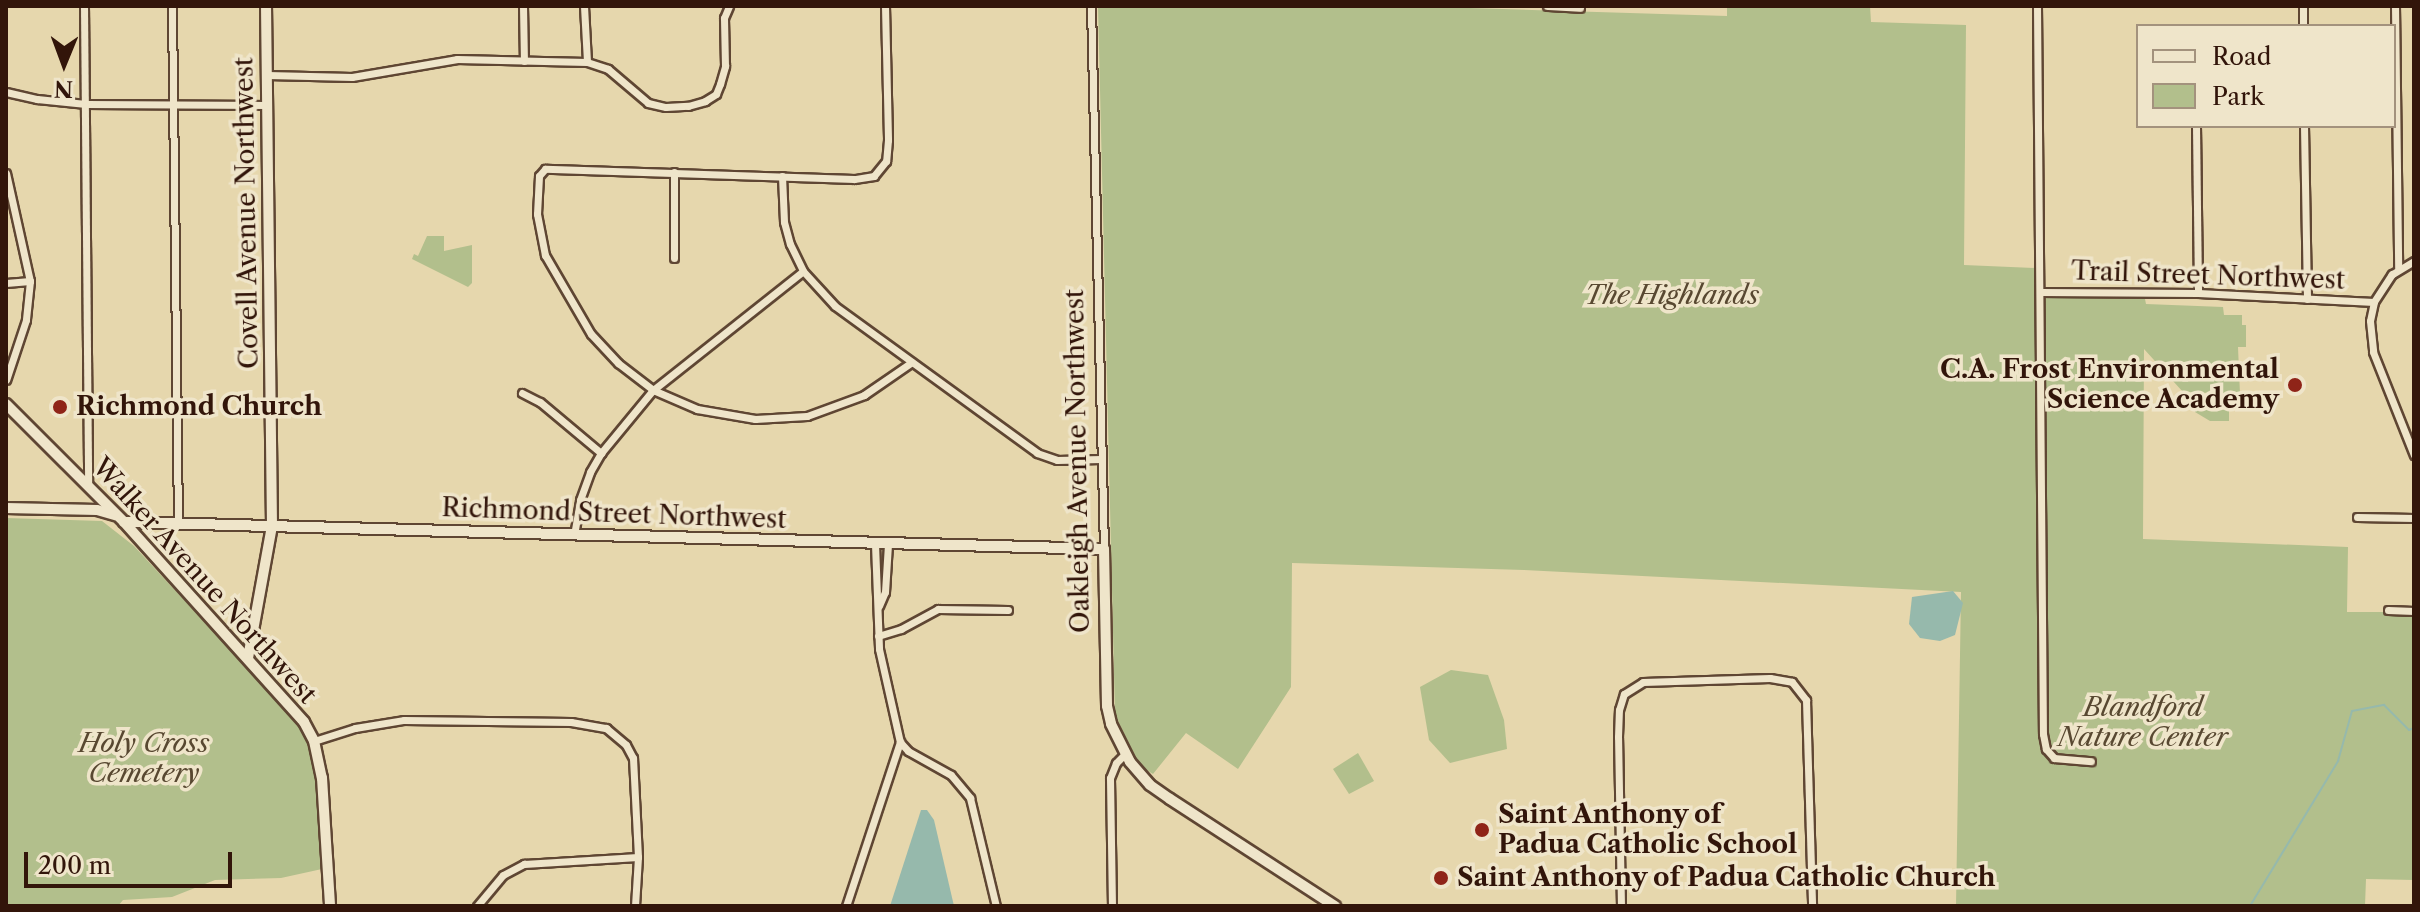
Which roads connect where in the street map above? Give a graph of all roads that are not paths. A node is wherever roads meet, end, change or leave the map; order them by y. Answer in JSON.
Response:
{"nodes":[{"id":1,"x":84,"y":6,"type":"edge"},
{"id":2,"x":172,"y":6,"type":"edge"},
{"id":3,"x":266,"y":6,"type":"edge"},
{"id":4,"x":523,"y":6,"type":"edge"},
{"id":5,"x":584,"y":6,"type":"edge"},
{"id":6,"x":729,"y":6,"type":"edge"},
{"id":7,"x":885,"y":6,"type":"edge"},
{"id":8,"x":1091,"y":6,"type":"edge"},
{"id":9,"x":1547,"y":6,"type":"edge"},
{"id":10,"x":2037,"y":6,"type":"edge"},
{"id":11,"x":1580,"y":8,"type":"edge"},
{"id":12,"x":524,"y":61,"type":"junction"},
{"id":13,"x":587,"y":62,"type":"junction"},
{"id":14,"x":267,"y":75,"type":"junction"},
{"id":15,"x":6,"y":92,"type":"edge"},
{"id":16,"x":2396,"y":93,"type":"edge"},
{"id":17,"x":86,"y":104,"type":"junction"},
{"id":18,"x":173,"y":105,"type":"junction"},
{"id":19,"x":268,"y":105,"type":"junction"},
{"id":20,"x":2196,"y":128,"type":"edge"},
{"id":21,"x":2304,"y":128,"type":"edge"},
{"id":22,"x":674,"y":172,"type":"junction"},
{"id":23,"x":782,"y":176,"type":"junction"},
{"id":24,"x":7,"y":177,"type":"edge"},
{"id":25,"x":674,"y":258,"type":"dead end"},
{"id":26,"x":2413,"y":262,"type":"edge"},
{"id":27,"x":2398,"y":268,"type":"junction"},
{"id":28,"x":803,"y":271,"type":"junction"},
{"id":29,"x":30,"y":281,"type":"junction"},
{"id":30,"x":6,"y":283,"type":"edge"},
{"id":31,"x":2040,"y":292,"type":"junction"},
{"id":32,"x":2198,"y":293,"type":"junction"},
{"id":33,"x":2307,"y":299,"type":"junction"},
{"id":34,"x":2374,"y":302,"type":"junction"},
{"id":35,"x":912,"y":362,"type":"junction"},
{"id":36,"x":6,"y":380,"type":"edge"},
{"id":37,"x":653,"y":390,"type":"junction"},
{"id":38,"x":522,"y":393,"type":"dead end"},
{"id":39,"x":6,"y":404,"type":"edge"},
{"id":40,"x":601,"y":453,"type":"junction"},
{"id":41,"x":2414,"y":455,"type":"edge"},
{"id":42,"x":1101,"y":459,"type":"junction"},
{"id":43,"x":88,"y":484,"type":"junction"},
{"id":44,"x":6,"y":508,"type":"edge"},
{"id":45,"x":2357,"y":517,"type":"dead end"},
{"id":46,"x":121,"y":518,"type":"junction"},
{"id":47,"x":2414,"y":518,"type":"edge"},
{"id":48,"x":178,"y":523,"type":"junction"},
{"id":49,"x":272,"y":526,"type":"junction"},
{"id":50,"x":574,"y":535,"type":"junction"},
{"id":51,"x":875,"y":544,"type":"junction"},
{"id":52,"x":888,"y":544,"type":"junction"},
{"id":53,"x":1104,"y":549,"type":"junction"},
{"id":54,"x":879,"y":606,"type":"junction"},
{"id":55,"x":1008,"y":610,"type":"dead end"},
{"id":56,"x":2388,"y":610,"type":"dead end"},
{"id":57,"x":2414,"y":611,"type":"edge"},
{"id":58,"x":878,"y":636,"type":"junction"},
{"id":59,"x":248,"y":658,"type":"junction"},
{"id":60,"x":314,"y":741,"type":"junction"},
{"id":61,"x":900,"y":742,"type":"junction"},
{"id":62,"x":1125,"y":754,"type":"junction"},
{"id":63,"x":2091,"y":761,"type":"dead end"},
{"id":64,"x":638,"y":857,"type":"junction"},
{"id":65,"x":330,"y":906,"type":"edge"},
{"id":66,"x":477,"y":906,"type":"edge"},
{"id":67,"x":635,"y":906,"type":"edge"},
{"id":68,"x":846,"y":906,"type":"edge"},
{"id":69,"x":996,"y":906,"type":"edge"},
{"id":70,"x":1112,"y":906,"type":"edge"},
{"id":71,"x":1335,"y":906,"type":"edge"},
{"id":72,"x":1621,"y":906,"type":"edge"},
{"id":73,"x":1812,"y":906,"type":"edge"}],
"edges":[{"from":1,"to":17,"type":"street"},
{"from":2,"to":18,"type":"street"},
{"from":3,"to":14,"type":"street","name":"Covell Avenue Northwest"},
{"from":4,"to":12,"type":"street"},
{"from":5,"to":13,"type":"street"},
{"from":6,"to":13,"type":"street"},
{"from":7,"to":23,"type":"street"},
{"from":8,"to":42,"type":"street","name":"Oakleigh Avenue Northwest"},
{"from":9,"to":11,"type":"street"},
{"from":10,"to":31,"type":"street"},
{"from":12,"to":13,"type":"street"},
{"from":12,"to":14,"type":"street"},
{"from":14,"to":19,"type":"street","name":"Covell Avenue Northwest"},
{"from":15,"to":17,"type":"street"},
{"from":16,"to":27,"type":"street"},
{"from":17,"to":18,"type":"street"},
{"from":17,"to":43,"type":"street"},
{"from":18,"to":19,"type":"street"},
{"from":18,"to":48,"type":"street"},
{"from":19,"to":49,"type":"street","name":"Covell Avenue Northwest"},
{"from":20,"to":32,"type":"street"},
{"from":21,"to":33,"type":"street"},
{"from":22,"to":23,"type":"street"},
{"from":22,"to":25,"type":"street"},
{"from":22,"to":37,"type":"street"},
{"from":23,"to":28,"type":"street"},
{"from":24,"to":29,"type":"street"},
{"from":26,"to":27,"type":"street"},
{"from":27,"to":34,"type":"street"},
{"from":28,"to":35,"type":"street"},
{"from":28,"to":37,"type":"street"},
{"from":29,"to":30,"type":"street"},
{"from":29,"to":36,"type":"street"},
{"from":31,"to":32,"type":"street","name":"Trail Street Northwest"},
{"from":31,"to":63,"type":"street"},
{"from":32,"to":33,"type":"street","name":"Trail Street Northwest"},
{"from":33,"to":34,"type":"street","name":"Trail Street Northwest"},
{"from":34,"to":41,"type":"street"},
{"from":35,"to":37,"type":"street"},
{"from":35,"to":42,"type":"street"},
{"from":37,"to":40,"type":"street"},
{"from":38,"to":40,"type":"street"},
{"from":39,"to":43,"type":"street","name":"Walker Avenue Northwest"},
{"from":40,"to":50,"type":"street"},
{"from":42,"to":53,"type":"street","name":"Oakleigh Avenue Northwest"},
{"from":43,"to":46,"type":"street","name":"Walker Avenue Northwest"},
{"from":44,"to":46,"type":"street","name":"Richmond Street Northwest"},
{"from":45,"to":47,"type":"street"},
{"from":46,"to":48,"type":"street","name":"Richmond Street Northwest"},
{"from":46,"to":59,"type":"street","name":"Walker Avenue Northwest"},
{"from":48,"to":49,"type":"street","name":"Richmond Street Northwest"},
{"from":49,"to":50,"type":"street","name":"Richmond Street Northwest"},
{"from":49,"to":59,"type":"street","name":"Covell Avenue Northwest"},
{"from":50,"to":51,"type":"street","name":"Richmond Street Northwest"},
{"from":51,"to":52,"type":"street","name":"Richmond Street Northwest"},
{"from":51,"to":54,"type":"street"},
{"from":52,"to":53,"type":"street","name":"Richmond Street Northwest"},
{"from":52,"to":54,"type":"street"},
{"from":53,"to":62,"type":"street","name":"Oakleigh Avenue Northwest"},
{"from":54,"to":58,"type":"street"},
{"from":55,"to":58,"type":"street"},
{"from":56,"to":57,"type":"street"},
{"from":58,"to":61,"type":"street"},
{"from":59,"to":60,"type":"street","name":"Walker Avenue Northwest"},
{"from":60,"to":64,"type":"street"},
{"from":60,"to":65,"type":"street","name":"Walker Avenue Northwest"},
{"from":61,"to":68,"type":"street"},
{"from":61,"to":69,"type":"street"},
{"from":62,"to":70,"type":"street"},
{"from":62,"to":71,"type":"street"},
{"from":64,"to":66,"type":"street"},
{"from":64,"to":67,"type":"street"},
{"from":72,"to":73,"type":"street"}]}
